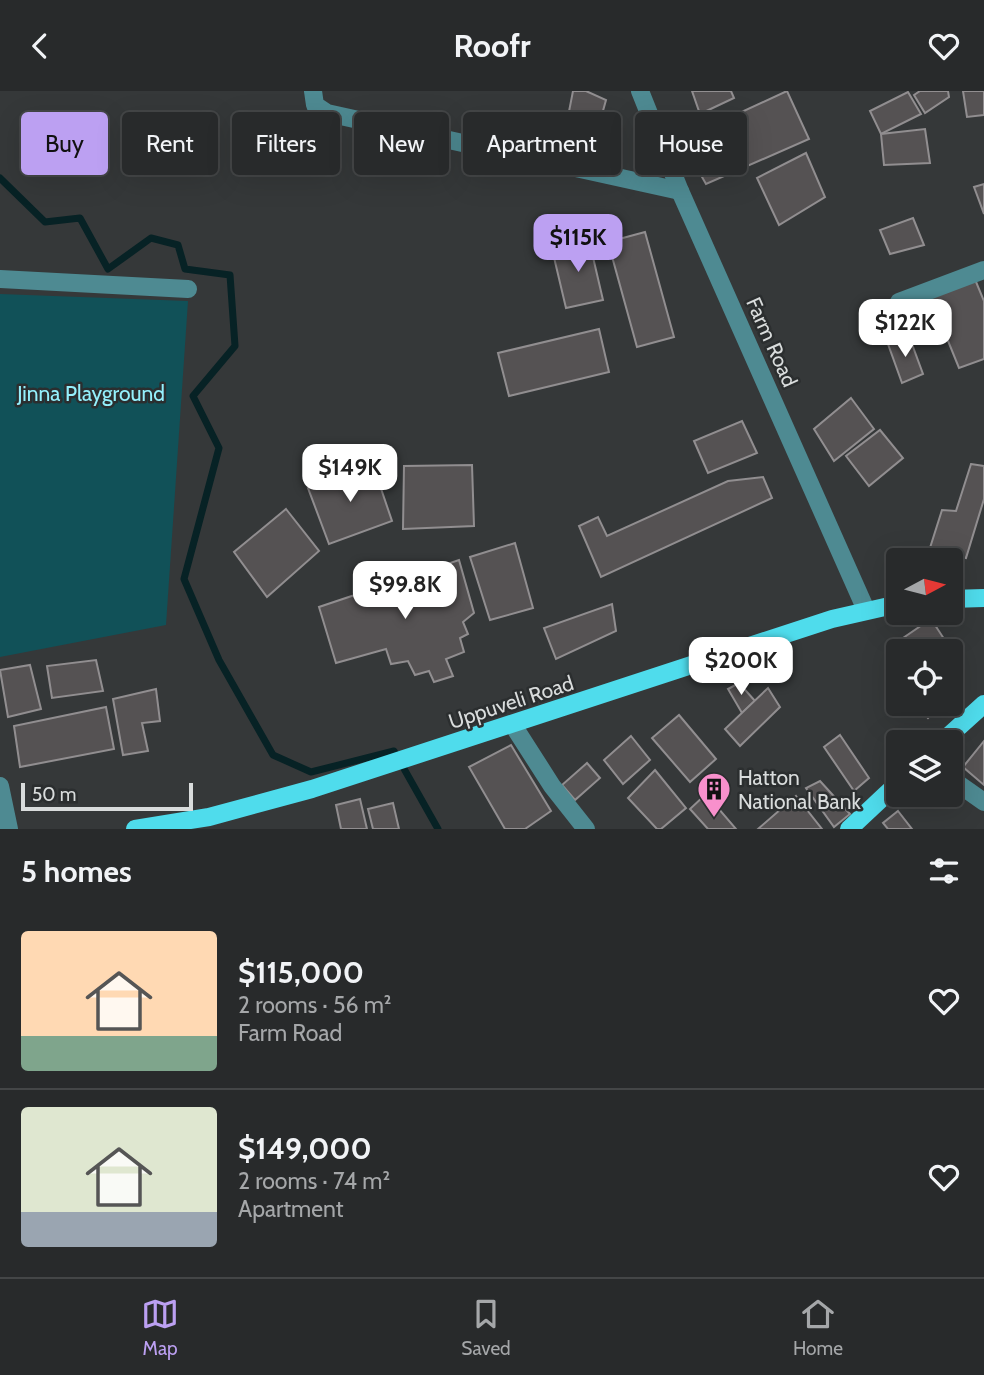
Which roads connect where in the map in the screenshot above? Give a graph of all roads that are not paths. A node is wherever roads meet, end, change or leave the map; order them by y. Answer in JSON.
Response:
{"nodes":[{"id":1,"x":313,"y":91,"type":"edge"},
{"id":2,"x":640,"y":91,"type":"edge"},
{"id":3,"x":680,"y":191,"type":"junction"},
{"id":4,"x":984,"y":270,"type":"edge"},
{"id":5,"x":0,"y":279,"type":"edge"},
{"id":6,"x":188,"y":289,"type":"dead end"},
{"id":7,"x":899,"y":302,"type":"dead end"},
{"id":8,"x":984,"y":598,"type":"edge"},
{"id":9,"x":963,"y":599,"type":"edge"},
{"id":10,"x":886,"y":606,"type":"edge"},
{"id":11,"x":866,"y":610,"type":"junction"},
{"id":12,"x":984,"y":704,"type":"edge"},
{"id":13,"x":513,"y":725,"type":"junction"},
{"id":14,"x":955,"y":730,"type":"edge"},
{"id":15,"x":0,"y":786,"type":"edge"},
{"id":16,"x":963,"y":787,"type":"edge"},
{"id":17,"x":886,"y":794,"type":"edge"},
{"id":18,"x":984,"y":801,"type":"edge"},
{"id":19,"x":9,"y":829,"type":"edge"},
{"id":20,"x":135,"y":829,"type":"edge"},
{"id":21,"x":586,"y":829,"type":"edge"},
{"id":22,"x":849,"y":829,"type":"edge"}],
"edges":[{"from":1,"to":3,"type":"street"},
{"from":2,"to":3,"type":"street","name":"Farm Road"},
{"from":3,"to":11,"type":"street","name":"Farm Road"},
{"from":4,"to":7,"type":"street"},
{"from":5,"to":6,"type":"street"},
{"from":8,"to":9,"type":"main road"},
{"from":10,"to":11,"type":"main road","name":"Uppuveli Road"},
{"from":11,"to":13,"type":"main road","name":"Uppuveli Road"},
{"from":12,"to":14,"type":"main road"},
{"from":13,"to":20,"type":"main road","name":"Uppuveli Road"},
{"from":13,"to":21,"type":"street"},
{"from":15,"to":19,"type":"street"},
{"from":16,"to":18,"type":"street"},
{"from":17,"to":22,"type":"main road"}]}
